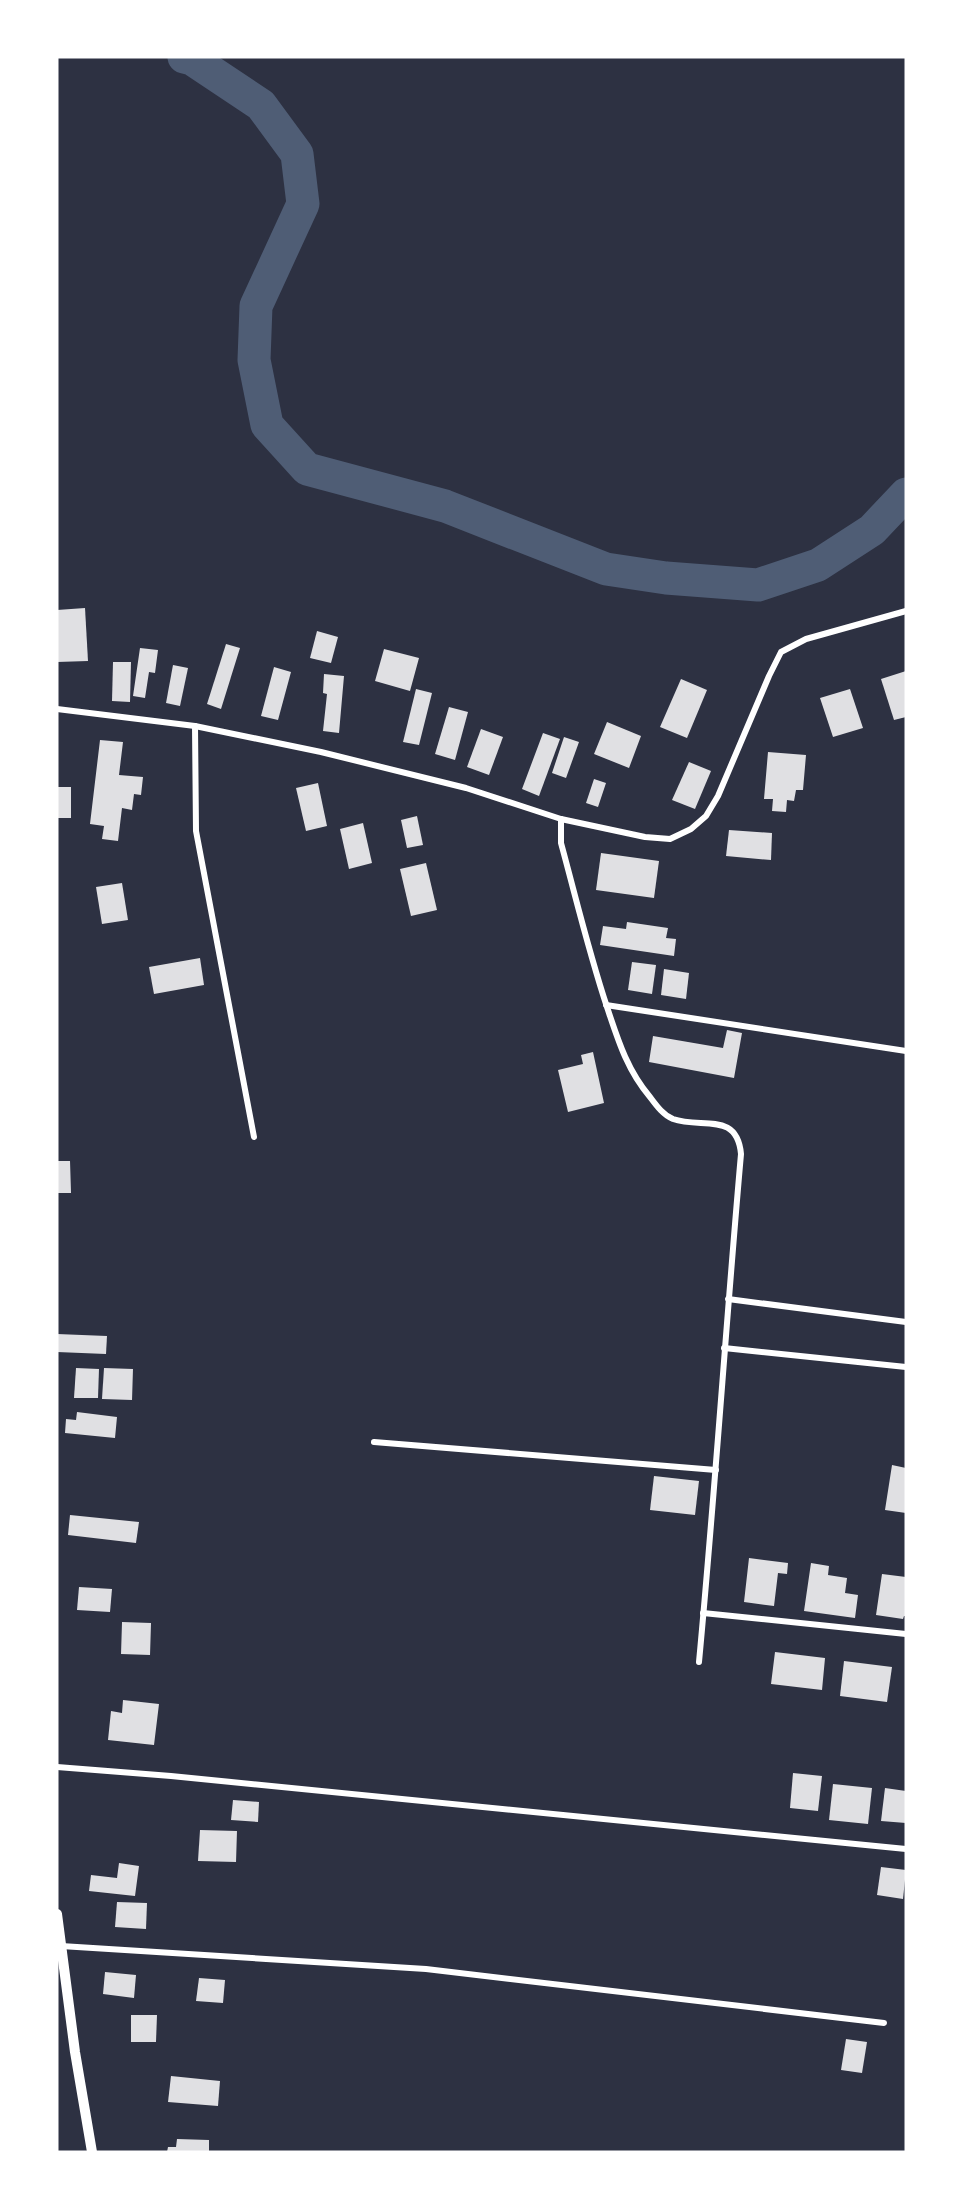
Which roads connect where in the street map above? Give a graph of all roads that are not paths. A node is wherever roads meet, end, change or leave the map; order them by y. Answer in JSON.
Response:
{"nodes":[{"id":1,"x":906,"y":611,"type":"edge"},
{"id":2,"x":57,"y":709,"type":"edge"},
{"id":3,"x":195,"y":726,"type":"junction"},
{"id":4,"x":561,"y":819,"type":"junction"},
{"id":5,"x":606,"y":1005,"type":"junction"},
{"id":6,"x":906,"y":1051,"type":"edge"},
{"id":7,"x":254,"y":1137,"type":"dead end"},
{"id":8,"x":728,"y":1299,"type":"junction"},
{"id":9,"x":906,"y":1322,"type":"edge"},
{"id":10,"x":724,"y":1348,"type":"junction"},
{"id":11,"x":906,"y":1367,"type":"edge"},
{"id":12,"x":374,"y":1442,"type":"dead end"},
{"id":13,"x":716,"y":1470,"type":"junction"},
{"id":14,"x":703,"y":1613,"type":"junction"},
{"id":15,"x":906,"y":1634,"type":"edge"},
{"id":16,"x":699,"y":1662,"type":"dead end"},
{"id":17,"x":57,"y":1767,"type":"edge"},
{"id":18,"x":906,"y":1849,"type":"edge"},
{"id":19,"x":57,"y":1914,"type":"edge"},
{"id":20,"x":60,"y":1946,"type":"junction"},
{"id":21,"x":884,"y":2023,"type":"dead end"},
{"id":22,"x":92,"y":2152,"type":"edge"}],
"edges":[{"from":1,"to":4,"type":"street"},
{"from":2,"to":3,"type":"street"},
{"from":3,"to":4,"type":"street"},
{"from":3,"to":7,"type":"street"},
{"from":4,"to":5,"type":"street"},
{"from":5,"to":6,"type":"street"},
{"from":5,"to":8,"type":"street"},
{"from":8,"to":9,"type":"street"},
{"from":8,"to":10,"type":"street"},
{"from":10,"to":11,"type":"street"},
{"from":10,"to":13,"type":"street"},
{"from":12,"to":13,"type":"street"},
{"from":13,"to":14,"type":"street"},
{"from":14,"to":15,"type":"street"},
{"from":14,"to":16,"type":"street"},
{"from":17,"to":18,"type":"street"},
{"from":19,"to":20,"type":"street"},
{"from":20,"to":21,"type":"street"},
{"from":20,"to":22,"type":"street"}]}
